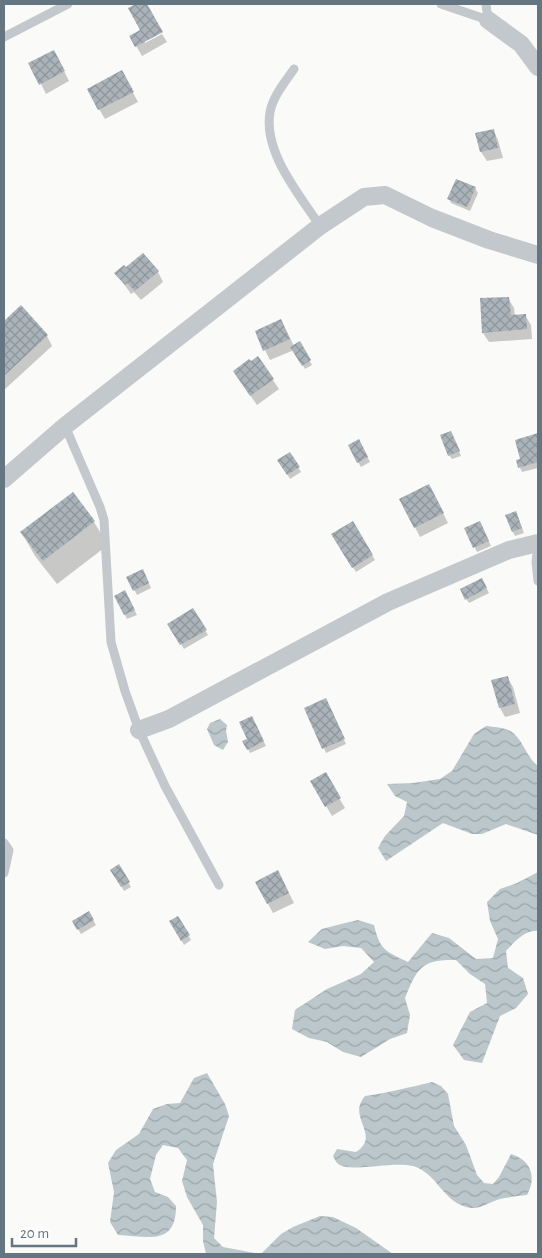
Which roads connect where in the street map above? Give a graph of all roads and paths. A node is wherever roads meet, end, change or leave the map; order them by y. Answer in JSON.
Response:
{"nodes":[{"id":1,"x":68,"y":4,"type":"edge"},
{"id":2,"x":441,"y":4,"type":"edge"},
{"id":3,"x":487,"y":12,"type":"edge"},
{"id":4,"x":4,"y":36,"type":"edge"},
{"id":5,"x":538,"y":67,"type":"edge"},
{"id":6,"x":294,"y":68,"type":"dead end"},
{"id":7,"x":320,"y":226,"type":"junction"},
{"id":8,"x":538,"y":255,"type":"edge"},
{"id":9,"x":65,"y":426,"type":"junction"},
{"id":10,"x":4,"y":479,"type":"edge"},
{"id":11,"x":538,"y":544,"type":"edge"},
{"id":12,"x":538,"y":580,"type":"edge"},
{"id":13,"x":139,"y":730,"type":"junction"},
{"id":14,"x":4,"y":843,"type":"edge"},
{"id":15,"x":4,"y":873,"type":"edge"},
{"id":16,"x":220,"y":885,"type":"dead end"}],
"edges":[{"from":1,"to":4,"type":"lane"},
{"from":2,"to":3,"type":"lane"},
{"from":3,"to":5,"type":"street"},
{"from":6,"to":7,"type":"lane"},
{"from":7,"to":8,"type":"street"},
{"from":7,"to":9,"type":"street"},
{"from":9,"to":10,"type":"street"},
{"from":9,"to":13,"type":"lane"},
{"from":11,"to":12,"type":"lane"},
{"from":11,"to":13,"type":"street"},
{"from":13,"to":16,"type":"lane"},
{"from":14,"to":15,"type":"lane"}]}
